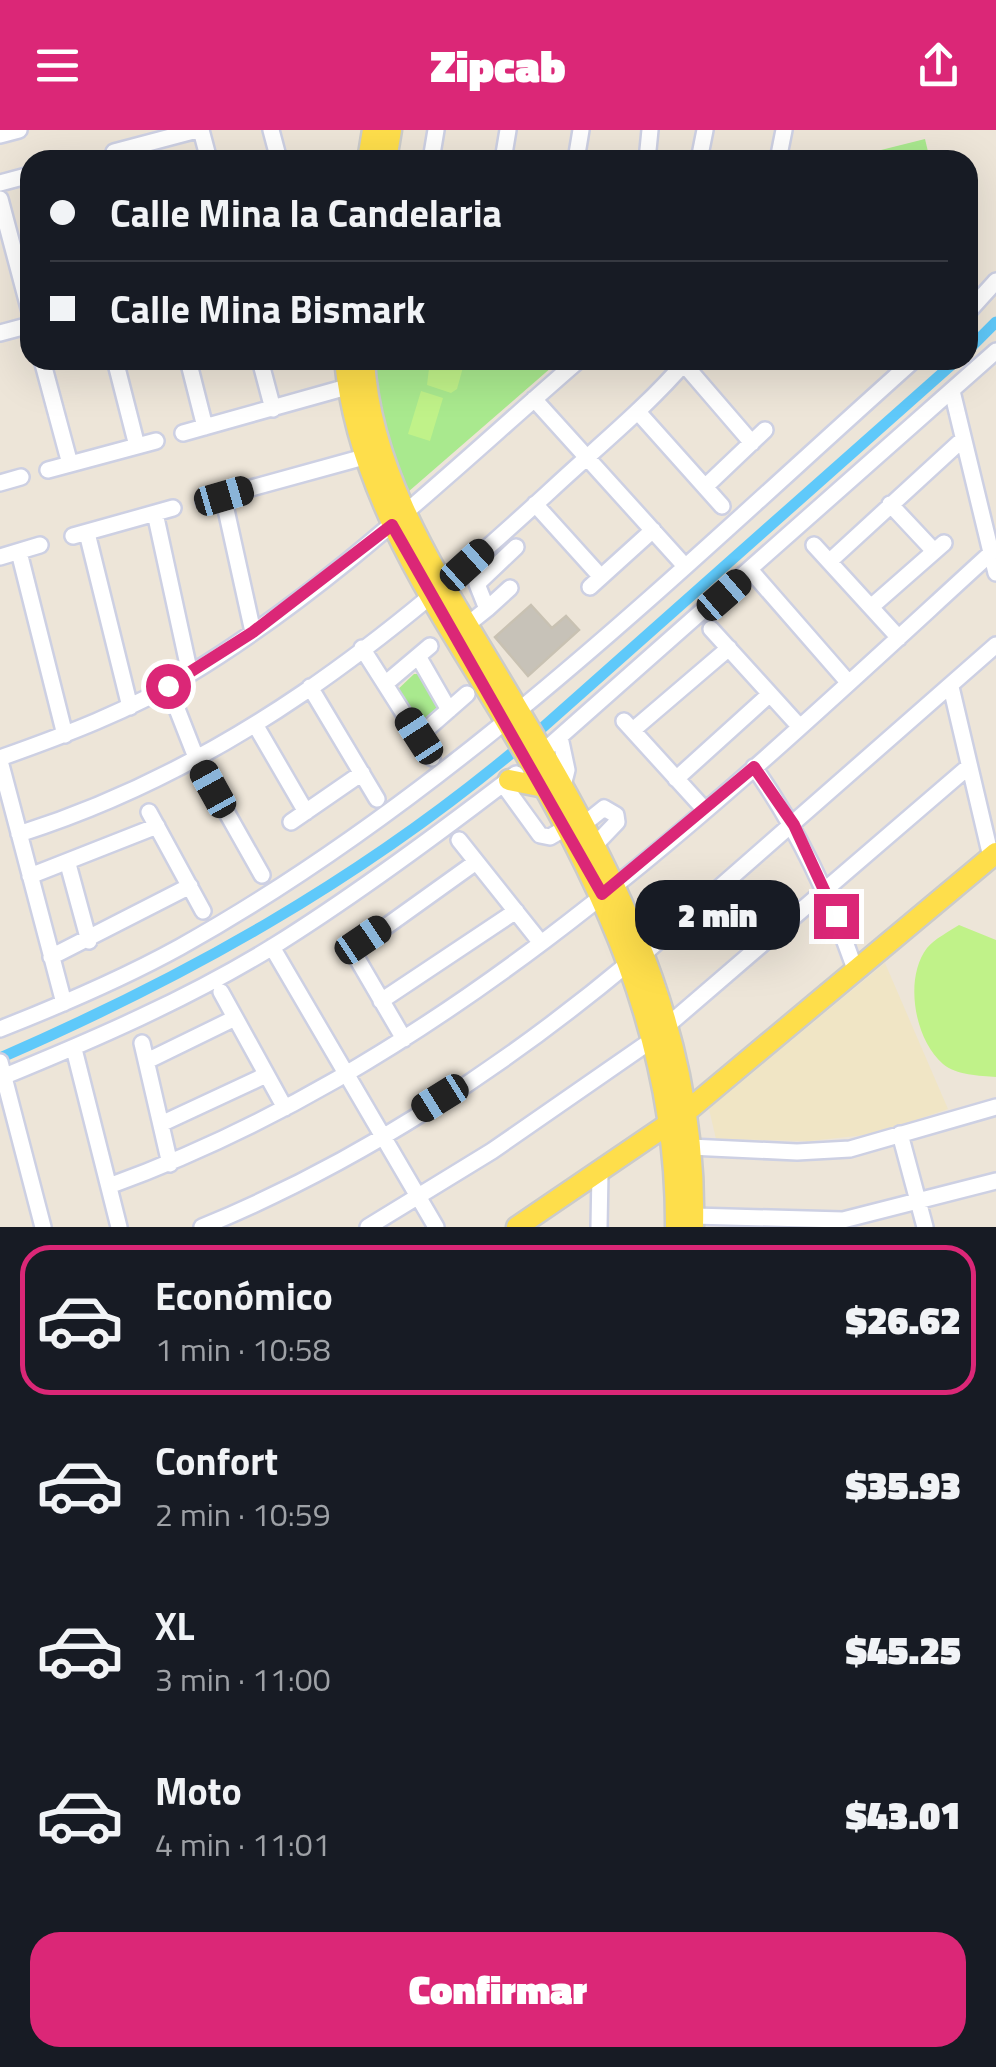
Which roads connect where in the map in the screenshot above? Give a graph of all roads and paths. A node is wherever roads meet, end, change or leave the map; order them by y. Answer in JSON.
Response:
{"nodes":[{"id":1,"x":19,"y":130,"type":"edge"},
{"id":2,"x":199,"y":130,"type":"edge"},
{"id":3,"x":0,"y":135,"type":"edge"},
{"id":4,"x":145,"y":150,"type":"edge"},
{"id":5,"x":0,"y":200,"type":"edge"},
{"id":6,"x":20,"y":275,"type":"edge"},
{"id":7,"x":996,"y":281,"type":"edge"},
{"id":8,"x":978,"y":301,"type":"edge"},
{"id":9,"x":45,"y":370,"type":"edge"},
{"id":10,"x":118,"y":370,"type":"edge"},
{"id":11,"x":191,"y":370,"type":"edge"},
{"id":12,"x":262,"y":370,"type":"edge"},
{"id":13,"x":346,"y":370,"type":"edge"},
{"id":14,"x":366,"y":370,"type":"edge"},
{"id":15,"x":567,"y":370,"type":"edge"},
{"id":16,"x":678,"y":370,"type":"edge"},
{"id":17,"x":693,"y":370,"type":"edge"},
{"id":18,"x":903,"y":370,"type":"edge"},
{"id":19,"x":975,"y":370,"type":"edge"},
{"id":20,"x":348,"y":388,"type":"junction"},
{"id":21,"x":952,"y":391,"type":"junction"},
{"id":22,"x":534,"y":399,"type":"junction"},
{"id":23,"x":272,"y":409,"type":"junction"},
{"id":24,"x":638,"y":412,"type":"junction"},
{"id":25,"x":205,"y":427,"type":"junction"},
{"id":26,"x":765,"y":430,"type":"dead end"},
{"id":27,"x":183,"y":433,"type":"dead end"},
{"id":28,"x":963,"y":439,"type":"junction"},
{"id":29,"x":156,"y":440,"type":"dead end"},
{"id":30,"x":752,"y":443,"type":"junction"},
{"id":31,"x":137,"y":446,"type":"junction"},
{"id":32,"x":587,"y":456,"type":"junction"},
{"id":33,"x":364,"y":457,"type":"junction"},
{"id":34,"x":70,"y":464,"type":"junction"},
{"id":35,"x":48,"y":470,"type":"dead end"},
{"id":36,"x":21,"y":477,"type":"dead end"},
{"id":37,"x":1,"y":480,"type":"edge"},
{"id":38,"x":705,"y":487,"type":"junction"},
{"id":39,"x":224,"y":496,"type":"junction"},
{"id":40,"x":204,"y":501,"type":"dead end"},
{"id":41,"x":535,"y":504,"type":"junction"},
{"id":42,"x":890,"y":504,"type":"junction"},
{"id":43,"x":722,"y":506,"type":"dead end"},
{"id":44,"x":173,"y":508,"type":"dead end"},
{"id":45,"x":155,"y":513,"type":"junction"},
{"id":46,"x":399,"y":519,"type":"junction"},
{"id":47,"x":652,"y":530,"type":"junction"},
{"id":48,"x":40,"y":545,"type":"dead end"},
{"id":49,"x":814,"y":545,"type":"dead end"},
{"id":50,"x":516,"y":547,"type":"dead end"},
{"id":51,"x":18,"y":552,"type":"junction"},
{"id":52,"x":991,"y":553,"type":"junction"},
{"id":53,"x":0,"y":556,"type":"edge"},
{"id":54,"x":830,"y":561,"type":"junction"},
{"id":55,"x":684,"y":565,"type":"junction"},
{"id":56,"x":752,"y":572,"type":"junction"},
{"id":57,"x":996,"y":573,"type":"edge"},
{"id":58,"x":510,"y":588,"type":"dead end"},
{"id":59,"x":438,"y":590,"type":"junction"},
{"id":60,"x":872,"y":607,"type":"junction"},
{"id":61,"x":487,"y":609,"type":"junction"},
{"id":62,"x":468,"y":625,"type":"junction"},
{"id":63,"x":711,"y":629,"type":"dead end"},
{"id":64,"x":253,"y":632,"type":"junction"},
{"id":65,"x":899,"y":638,"type":"junction"},
{"id":66,"x":996,"y":646,"type":"edge"},
{"id":67,"x":362,"y":648,"type":"junction"},
{"id":68,"x":729,"y":648,"type":"junction"},
{"id":69,"x":190,"y":674,"type":"junction"},
{"id":70,"x":848,"y":682,"type":"junction"},
{"id":71,"x":385,"y":684,"type":"junction"},
{"id":72,"x":168,"y":686,"type":"junction"},
{"id":73,"x":951,"y":687,"type":"junction"},
{"id":74,"x":310,"y":688,"type":"junction"},
{"id":75,"x":468,"y":694,"type":"dead end"},
{"id":76,"x":770,"y":694,"type":"junction"},
{"id":77,"x":130,"y":707,"type":"junction"},
{"id":78,"x":449,"y":710,"type":"junction"},
{"id":79,"x":512,"y":716,"type":"junction"},
{"id":80,"x":256,"y":726,"type":"junction"},
{"id":81,"x":799,"y":726,"type":"junction"},
{"id":82,"x":64,"y":735,"type":"junction"},
{"id":83,"x":419,"y":736,"type":"junction"},
{"id":84,"x":560,"y":737,"type":"junction"},
{"id":85,"x":537,"y":757,"type":"junction"},
{"id":86,"x":432,"y":758,"type":"dead end"},
{"id":87,"x":0,"y":760,"type":"edge"},
{"id":88,"x":197,"y":760,"type":"junction"},
{"id":89,"x":754,"y":767,"type":"junction"},
{"id":90,"x":967,"y":768,"type":"junction"},
{"id":91,"x":362,"y":773,"type":"junction"},
{"id":92,"x":676,"y":779,"type":"junction"},
{"id":93,"x":506,"y":782,"type":"junction"},
{"id":94,"x":554,"y":787,"type":"junction"},
{"id":95,"x":377,"y":799,"type":"dead end"},
{"id":96,"x":705,"y":810,"type":"junction"},
{"id":97,"x":306,"y":812,"type":"junction"},
{"id":98,"x":291,"y":822,"type":"dead end"},
{"id":99,"x":794,"y":825,"type":"junction"},
{"id":100,"x":576,"y":826,"type":"junction"},
{"id":101,"x":19,"y":834,"type":"junction"},
{"id":102,"x":459,"y":840,"type":"dead end"},
{"id":103,"x":595,"y":845,"type":"junction"},
{"id":104,"x":994,"y":855,"type":"edge"},
{"id":105,"x":476,"y":862,"type":"junction"},
{"id":106,"x":68,"y":864,"type":"junction"},
{"id":107,"x":262,"y":875,"type":"dead end"},
{"id":108,"x":30,"y":876,"type":"junction"},
{"id":109,"x":190,"y":886,"type":"junction"},
{"id":110,"x":609,"y":889,"type":"junction"},
{"id":111,"x":827,"y":889,"type":"junction"},
{"id":112,"x":203,"y":911,"type":"dead end"},
{"id":113,"x":516,"y":911,"type":"junction"},
{"id":114,"x":88,"y":940,"type":"junction"},
{"id":115,"x":540,"y":943,"type":"junction"},
{"id":116,"x":272,"y":947,"type":"junction"},
{"id":117,"x":638,"y":956,"type":"junction"},
{"id":118,"x":51,"y":957,"type":"junction"},
{"id":119,"x":855,"y":969,"type":"junction"},
{"id":120,"x":221,"y":992,"type":"dead end"},
{"id":121,"x":382,"y":1001,"type":"junction"},
{"id":122,"x":64,"y":1003,"type":"junction"},
{"id":123,"x":234,"y":1018,"type":"junction"},
{"id":124,"x":668,"y":1025,"type":"junction"},
{"id":125,"x":0,"y":1029,"type":"edge"},
{"id":126,"x":404,"y":1039,"type":"junction"},
{"id":127,"x":652,"y":1040,"type":"junction"},
{"id":128,"x":142,"y":1043,"type":"dead end"},
{"id":129,"x":74,"y":1049,"type":"junction"},
{"id":130,"x":147,"y":1061,"type":"junction"},
{"id":131,"x":1,"y":1071,"type":"edge"},
{"id":132,"x":266,"y":1074,"type":"junction"},
{"id":133,"x":347,"y":1075,"type":"junction"},
{"id":134,"x":285,"y":1108,"type":"junction"},
{"id":135,"x":996,"y":1108,"type":"edge"},
{"id":136,"x":678,"y":1119,"type":"junction"},
{"id":137,"x":161,"y":1124,"type":"junction"},
{"id":138,"x":900,"y":1134,"type":"junction"},
{"id":139,"x":382,"y":1135,"type":"junction"},
{"id":140,"x":690,"y":1147,"type":"junction"},
{"id":141,"x":170,"y":1164,"type":"junction"},
{"id":142,"x":600,"y":1173,"type":"junction"},
{"id":143,"x":996,"y":1181,"type":"edge"},
{"id":144,"x":109,"y":1186,"type":"junction"},
{"id":145,"x":418,"y":1196,"type":"junction"},
{"id":146,"x":919,"y":1204,"type":"junction"},
{"id":147,"x":688,"y":1223,"type":"edge"},
{"id":148,"x":43,"y":1227,"type":"edge"},
{"id":149,"x":119,"y":1227,"type":"edge"},
{"id":150,"x":202,"y":1227,"type":"edge"},
{"id":151,"x":368,"y":1227,"type":"edge"},
{"id":152,"x":436,"y":1227,"type":"edge"},
{"id":153,"x":516,"y":1227,"type":"edge"},
{"id":154,"x":599,"y":1227,"type":"edge"},
{"id":155,"x":926,"y":1227,"type":"edge"}],
"edges":[{"from":1,"to":3,"type":"street"},
{"from":2,"to":4,"type":"street"},
{"from":5,"to":6,"type":"street"},
{"from":7,"to":8,"type":"street"},
{"from":9,"to":34,"type":"street"},
{"from":10,"to":31,"type":"street"},
{"from":11,"to":25,"type":"street"},
{"from":12,"to":23,"type":"street"},
{"from":13,"to":20,"type":"main road"},
{"from":14,"to":46,"type":"main road"},
{"from":15,"to":22,"type":"street"},
{"from":16,"to":24,"type":"street"},
{"from":17,"to":30,"type":"street"},
{"from":18,"to":55,"type":"street"},
{"from":19,"to":21,"type":"street"},
{"from":20,"to":23,"type":"street"},
{"from":20,"to":33,"type":"main road"},
{"from":21,"to":28,"type":"street"},
{"from":21,"to":56,"type":"street"},
{"from":22,"to":32,"type":"street"},
{"from":22,"to":46,"type":"street"},
{"from":23,"to":25,"type":"street"},
{"from":24,"to":32,"type":"street"},
{"from":24,"to":38,"type":"street"},
{"from":25,"to":27,"type":"street"},
{"from":26,"to":30,"type":"street"},
{"from":28,"to":42,"type":"street"},
{"from":28,"to":52,"type":"street"},
{"from":29,"to":31,"type":"street"},
{"from":30,"to":38,"type":"street"},
{"from":31,"to":34,"type":"street"},
{"from":32,"to":41,"type":"street"},
{"from":32,"to":47,"type":"street"},
{"from":33,"to":39,"type":"street"},
{"from":33,"to":46,"type":"main road"},
{"from":34,"to":35,"type":"street"},
{"from":36,"to":37,"type":"street"},
{"from":38,"to":43,"type":"street"},
{"from":39,"to":40,"type":"street"},
{"from":39,"to":64,"type":"street"},
{"from":41,"to":47,"type":"street"},
{"from":41,"to":59,"type":"street"},
{"from":42,"to":54,"type":"street"},
{"from":42,"to":60,"type":"street"},
{"from":44,"to":45,"type":"street"},
{"from":45,"to":69,"type":"street"},
{"from":45,"to":77,"type":"street"},
{"from":46,"to":59,"type":"main road"},
{"from":46,"to":64,"type":"street"},
{"from":47,"to":55,"type":"street"},
{"from":48,"to":51,"type":"street"},
{"from":49,"to":54,"type":"street"},
{"from":50,"to":61,"type":"street"},
{"from":51,"to":53,"type":"street"},
{"from":51,"to":82,"type":"street"},
{"from":52,"to":57,"type":"street"},
{"from":52,"to":65,"type":"street"},
{"from":54,"to":60,"type":"street"},
{"from":55,"to":79,"type":"street"},
{"from":56,"to":70,"type":"street"},
{"from":56,"to":84,"type":"street"},
{"from":58,"to":61,"type":"street"},
{"from":59,"to":62,"type":"main road"},
{"from":59,"to":67,"type":"street"},
{"from":59,"to":79,"type":"main road"},
{"from":60,"to":65,"type":"street"},
{"from":61,"to":62,"type":"street"},
{"from":62,"to":79,"type":"main road"},
{"from":63,"to":68,"type":"street"},
{"from":64,"to":69,"type":"street"},
{"from":65,"to":70,"type":"street"},
{"from":66,"to":73,"type":"street"},
{"from":67,"to":71,"type":"street"},
{"from":67,"to":74,"type":"street"},
{"from":68,"to":76,"type":"street"},
{"from":68,"to":92,"type":"street"},
{"from":69,"to":72,"type":"street"},
{"from":70,"to":81,"type":"street"},
{"from":71,"to":78,"type":"street"},
{"from":71,"to":83,"type":"street"},
{"from":72,"to":77,"type":"street"},
{"from":72,"to":88,"type":"street"},
{"from":73,"to":90,"type":"street"},
{"from":73,"to":99,"type":"street"},
{"from":74,"to":80,"type":"street"},
{"from":74,"to":91,"type":"street"},
{"from":75,"to":78,"type":"street"},
{"from":76,"to":81,"type":"street"},
{"from":76,"to":92,"type":"street"},
{"from":77,"to":82,"type":"street"},
{"from":78,"to":83,"type":"street"},
{"from":79,"to":85,"type":"main road"},
{"from":79,"to":122,"type":"street"},
{"from":80,"to":88,"type":"street"},
{"from":80,"to":97,"type":"street"},
{"from":81,"to":89,"type":"street"},
{"from":82,"to":87,"type":"street"},
{"from":83,"to":86,"type":"street"},
{"from":84,"to":85,"type":"street"},
{"from":84,"to":94,"type":"street"},
{"from":85,"to":93,"type":"street"},
{"from":85,"to":94,"type":"main road"},
{"from":87,"to":101,"type":"street"},
{"from":88,"to":101,"type":"street"},
{"from":88,"to":107,"type":"street"},
{"from":89,"to":96,"type":"street"},
{"from":89,"to":99,"type":"street"},
{"from":90,"to":104,"type":"street"},
{"from":90,"to":111,"type":"street"},
{"from":91,"to":95,"type":"street"},
{"from":91,"to":97,"type":"street"},
{"from":92,"to":96,"type":"street"},
{"from":93,"to":94,"type":"main road"},
{"from":93,"to":100,"type":"street"},
{"from":93,"to":116,"type":"street"},
{"from":94,"to":100,"type":"main road"},
{"from":96,"to":110,"type":"street"},
{"from":97,"to":98,"type":"street"},
{"from":99,"to":111,"type":"street"},
{"from":99,"to":117,"type":"street"},
{"from":100,"to":103,"type":"main road"},
{"from":100,"to":103,"type":"street"},
{"from":100,"to":110,"type":"main road"},
{"from":101,"to":108,"type":"street"},
{"from":102,"to":105,"type":"street"},
{"from":103,"to":110,"type":"main road"},
{"from":104,"to":119,"type":"main road"},
{"from":105,"to":113,"type":"street"},
{"from":105,"to":121,"type":"street"},
{"from":106,"to":108,"type":"street"},
{"from":106,"to":109,"type":"street"},
{"from":106,"to":114,"type":"street"},
{"from":108,"to":118,"type":"street"},
{"from":109,"to":112,"type":"street"},
{"from":109,"to":114,"type":"street"},
{"from":110,"to":115,"type":"street"},
{"from":110,"to":117,"type":"main road"},
{"from":111,"to":119,"type":"street"},
{"from":111,"to":124,"type":"street"},
{"from":113,"to":115,"type":"street"},
{"from":113,"to":121,"type":"street"},
{"from":114,"to":118,"type":"street"},
{"from":115,"to":126,"type":"street"},
{"from":116,"to":129,"type":"street"},
{"from":116,"to":133,"type":"street"},
{"from":117,"to":124,"type":"main road"},
{"from":117,"to":127,"type":"main road"},
{"from":117,"to":139,"type":"street"},
{"from":118,"to":122,"type":"street"},
{"from":119,"to":136,"type":"main road"},
{"from":120,"to":123,"type":"street"},
{"from":121,"to":126,"type":"street"},
{"from":122,"to":125,"type":"street"},
{"from":123,"to":130,"type":"street"},
{"from":123,"to":132,"type":"street"},
{"from":124,"to":136,"type":"main road"},
{"from":126,"to":133,"type":"street"},
{"from":127,"to":136,"type":"main road"},
{"from":127,"to":145,"type":"street"},
{"from":128,"to":130,"type":"street"},
{"from":129,"to":131,"type":"street"},
{"from":129,"to":144,"type":"street"},
{"from":130,"to":137,"type":"street"},
{"from":131,"to":148,"type":"street"},
{"from":132,"to":134,"type":"street"},
{"from":132,"to":137,"type":"street"},
{"from":133,"to":134,"type":"street"},
{"from":133,"to":139,"type":"street"},
{"from":134,"to":141,"type":"street"},
{"from":135,"to":138,"type":"street"},
{"from":136,"to":140,"type":"main road"},
{"from":136,"to":142,"type":"main road"},
{"from":136,"to":147,"type":"main road"},
{"from":137,"to":141,"type":"street"},
{"from":138,"to":140,"type":"street"},
{"from":138,"to":146,"type":"street"},
{"from":139,"to":145,"type":"street"},
{"from":139,"to":150,"type":"street"},
{"from":140,"to":147,"type":"main road"},
{"from":141,"to":144,"type":"street"},
{"from":142,"to":153,"type":"main road"},
{"from":142,"to":154,"type":"street"},
{"from":143,"to":146,"type":"street"},
{"from":144,"to":149,"type":"street"},
{"from":145,"to":151,"type":"street"},
{"from":145,"to":152,"type":"street"},
{"from":146,"to":147,"type":"street"},
{"from":146,"to":155,"type":"street"}]}
